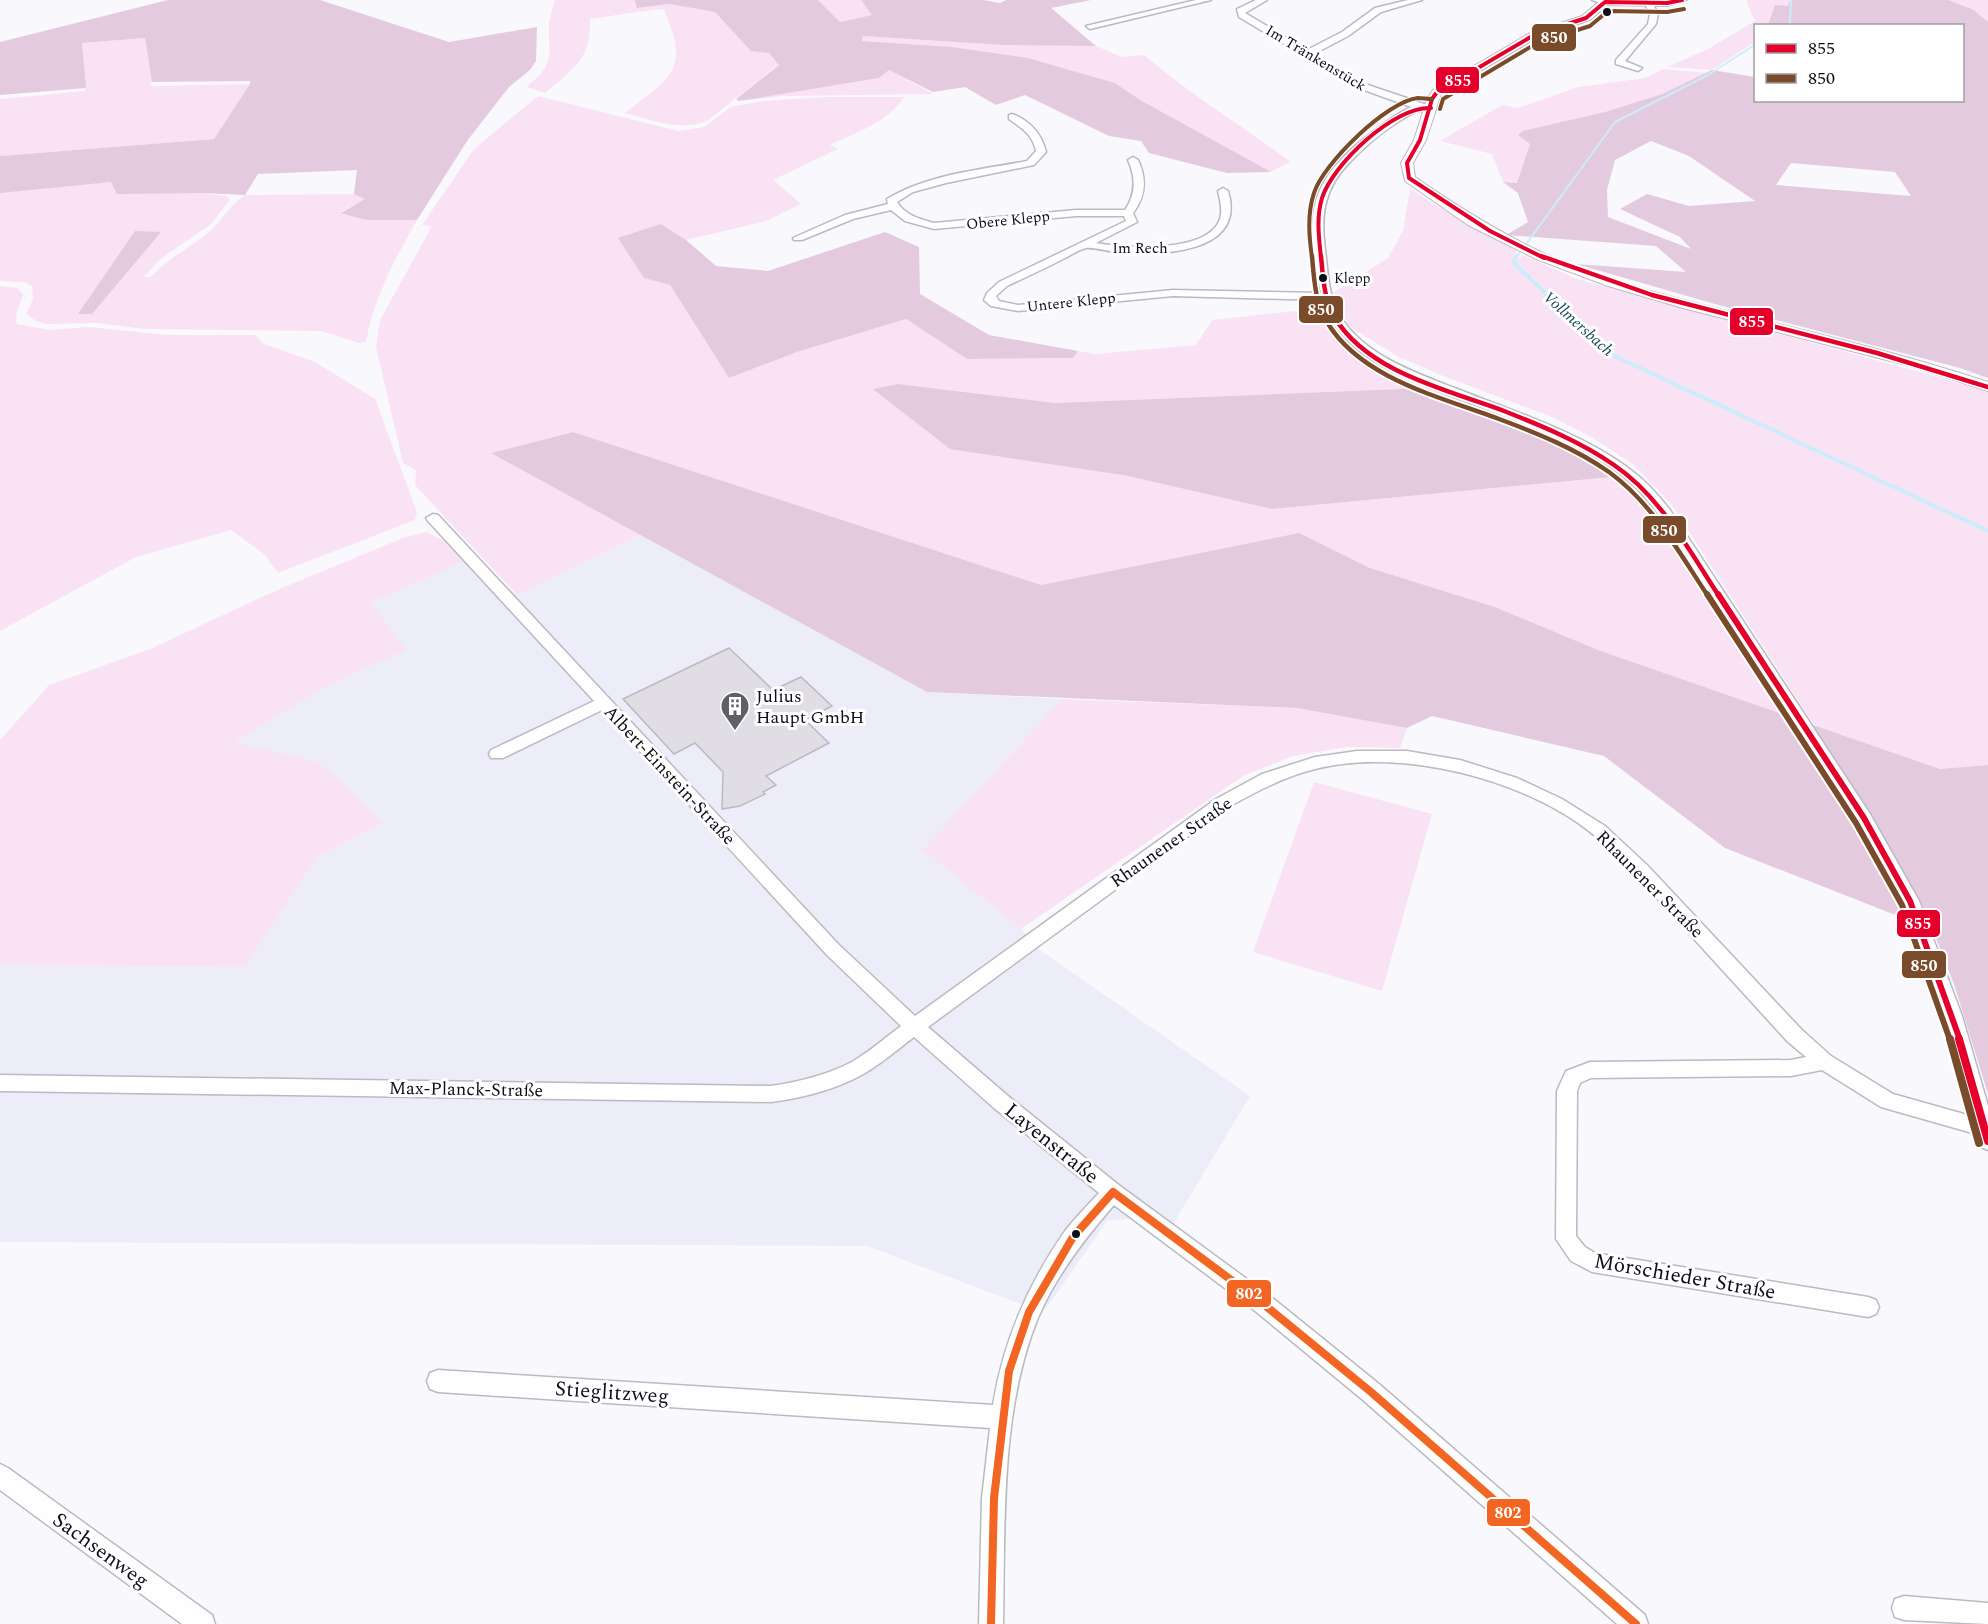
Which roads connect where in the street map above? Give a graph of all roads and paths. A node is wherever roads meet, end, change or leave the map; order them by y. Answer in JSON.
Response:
{"nodes":[{"id":1,"x":1207,"y":0,"type":"edge"},
{"id":2,"x":1263,"y":0,"type":"edge"},
{"id":3,"x":1418,"y":0,"type":"edge"},
{"id":4,"x":1682,"y":0,"type":"edge"},
{"id":5,"x":1601,"y":1,"type":"edge"},
{"id":6,"x":1650,"y":4,"type":"junction"},
{"id":7,"x":1090,"y":26,"type":"dead end"},
{"id":8,"x":1307,"y":54,"type":"junction"},
{"id":9,"x":1638,"y":68,"type":"dead end"},
{"id":10,"x":1425,"y":108,"type":"junction"},
{"id":11,"x":1011,"y":117,"type":"dead end"},
{"id":12,"x":1133,"y":160,"type":"dead end"},
{"id":13,"x":1223,"y":191,"type":"dead end"},
{"id":14,"x":893,"y":206,"type":"junction"},
{"id":15,"x":1128,"y":213,"type":"junction"},
{"id":16,"x":798,"y":238,"type":"dead end"},
{"id":17,"x":1088,"y":245,"type":"junction"},
{"id":18,"x":1327,"y":297,"type":"junction"},
{"id":19,"x":1988,"y":387,"type":"edge"},
{"id":20,"x":433,"y":518,"type":"dead end"},
{"id":21,"x":603,"y":703,"type":"junction"},
{"id":22,"x":497,"y":754,"type":"dead end"},
{"id":23,"x":914,"y":1026,"type":"junction"},
{"id":24,"x":1824,"y":1062,"type":"junction"},
{"id":25,"x":0,"y":1083,"type":"edge"},
{"id":26,"x":1986,"y":1135,"type":"edge"},
{"id":27,"x":1113,"y":1192,"type":"junction"},
{"id":28,"x":1868,"y":1307,"type":"dead end"},
{"id":29,"x":438,"y":1381,"type":"dead end"},
{"id":30,"x":1002,"y":1417,"type":"junction"},
{"id":31,"x":0,"y":1476,"type":"edge"},
{"id":32,"x":1904,"y":1608,"type":"dead end"},
{"id":33,"x":1988,"y":1616,"type":"edge"},
{"id":34,"x":203,"y":1624,"type":"edge"},
{"id":35,"x":991,"y":1624,"type":"edge"},
{"id":36,"x":1636,"y":1624,"type":"edge"}],
"edges":[{"from":1,"to":7,"type":"street"},
{"from":2,"to":8,"type":"street","name":"Im Tränkenstück"},
{"from":3,"to":8,"type":"street"},
{"from":4,"to":6,"type":"main road"},
{"from":5,"to":6,"type":"main road"},
{"from":5,"to":10,"type":"main road"},
{"from":6,"to":9,"type":"street"},
{"from":8,"to":10,"type":"street","name":"Im Tränkenstück"},
{"from":10,"to":18,"type":"street"},
{"from":10,"to":19,"type":"main road"},
{"from":11,"to":14,"type":"street"},
{"from":12,"to":15,"type":"street"},
{"from":13,"to":17,"type":"street","name":"Im Rech"},
{"from":14,"to":15,"type":"street","name":"Obere Klepp"},
{"from":14,"to":16,"type":"street"},
{"from":15,"to":17,"type":"street","name":"Untere Klepp"},
{"from":17,"to":18,"type":"street","name":"Untere Klepp"},
{"from":18,"to":26,"type":"street"},
{"from":20,"to":21,"type":"street","name":"Albert-Einstein-Straße"},
{"from":21,"to":22,"type":"street"},
{"from":21,"to":23,"type":"street","name":"Albert-Einstein-Straße"},
{"from":23,"to":24,"type":"street","name":"Rhaunener Straße"},
{"from":23,"to":25,"type":"street","name":"Max-Planck-Straße"},
{"from":23,"to":27,"type":"street","name":"Layenstraße"},
{"from":24,"to":26,"type":"street","name":"Rhaunener Straße"},
{"from":24,"to":28,"type":"street","name":"Mörschieder Straße"},
{"from":27,"to":30,"type":"street"},
{"from":27,"to":36,"type":"street","name":"Layenstraße"},
{"from":29,"to":30,"type":"street","name":"Stieglitzweg"},
{"from":30,"to":35,"type":"street"},
{"from":31,"to":34,"type":"street","name":"Sachsenweg"},
{"from":32,"to":33,"type":"street"}]}
